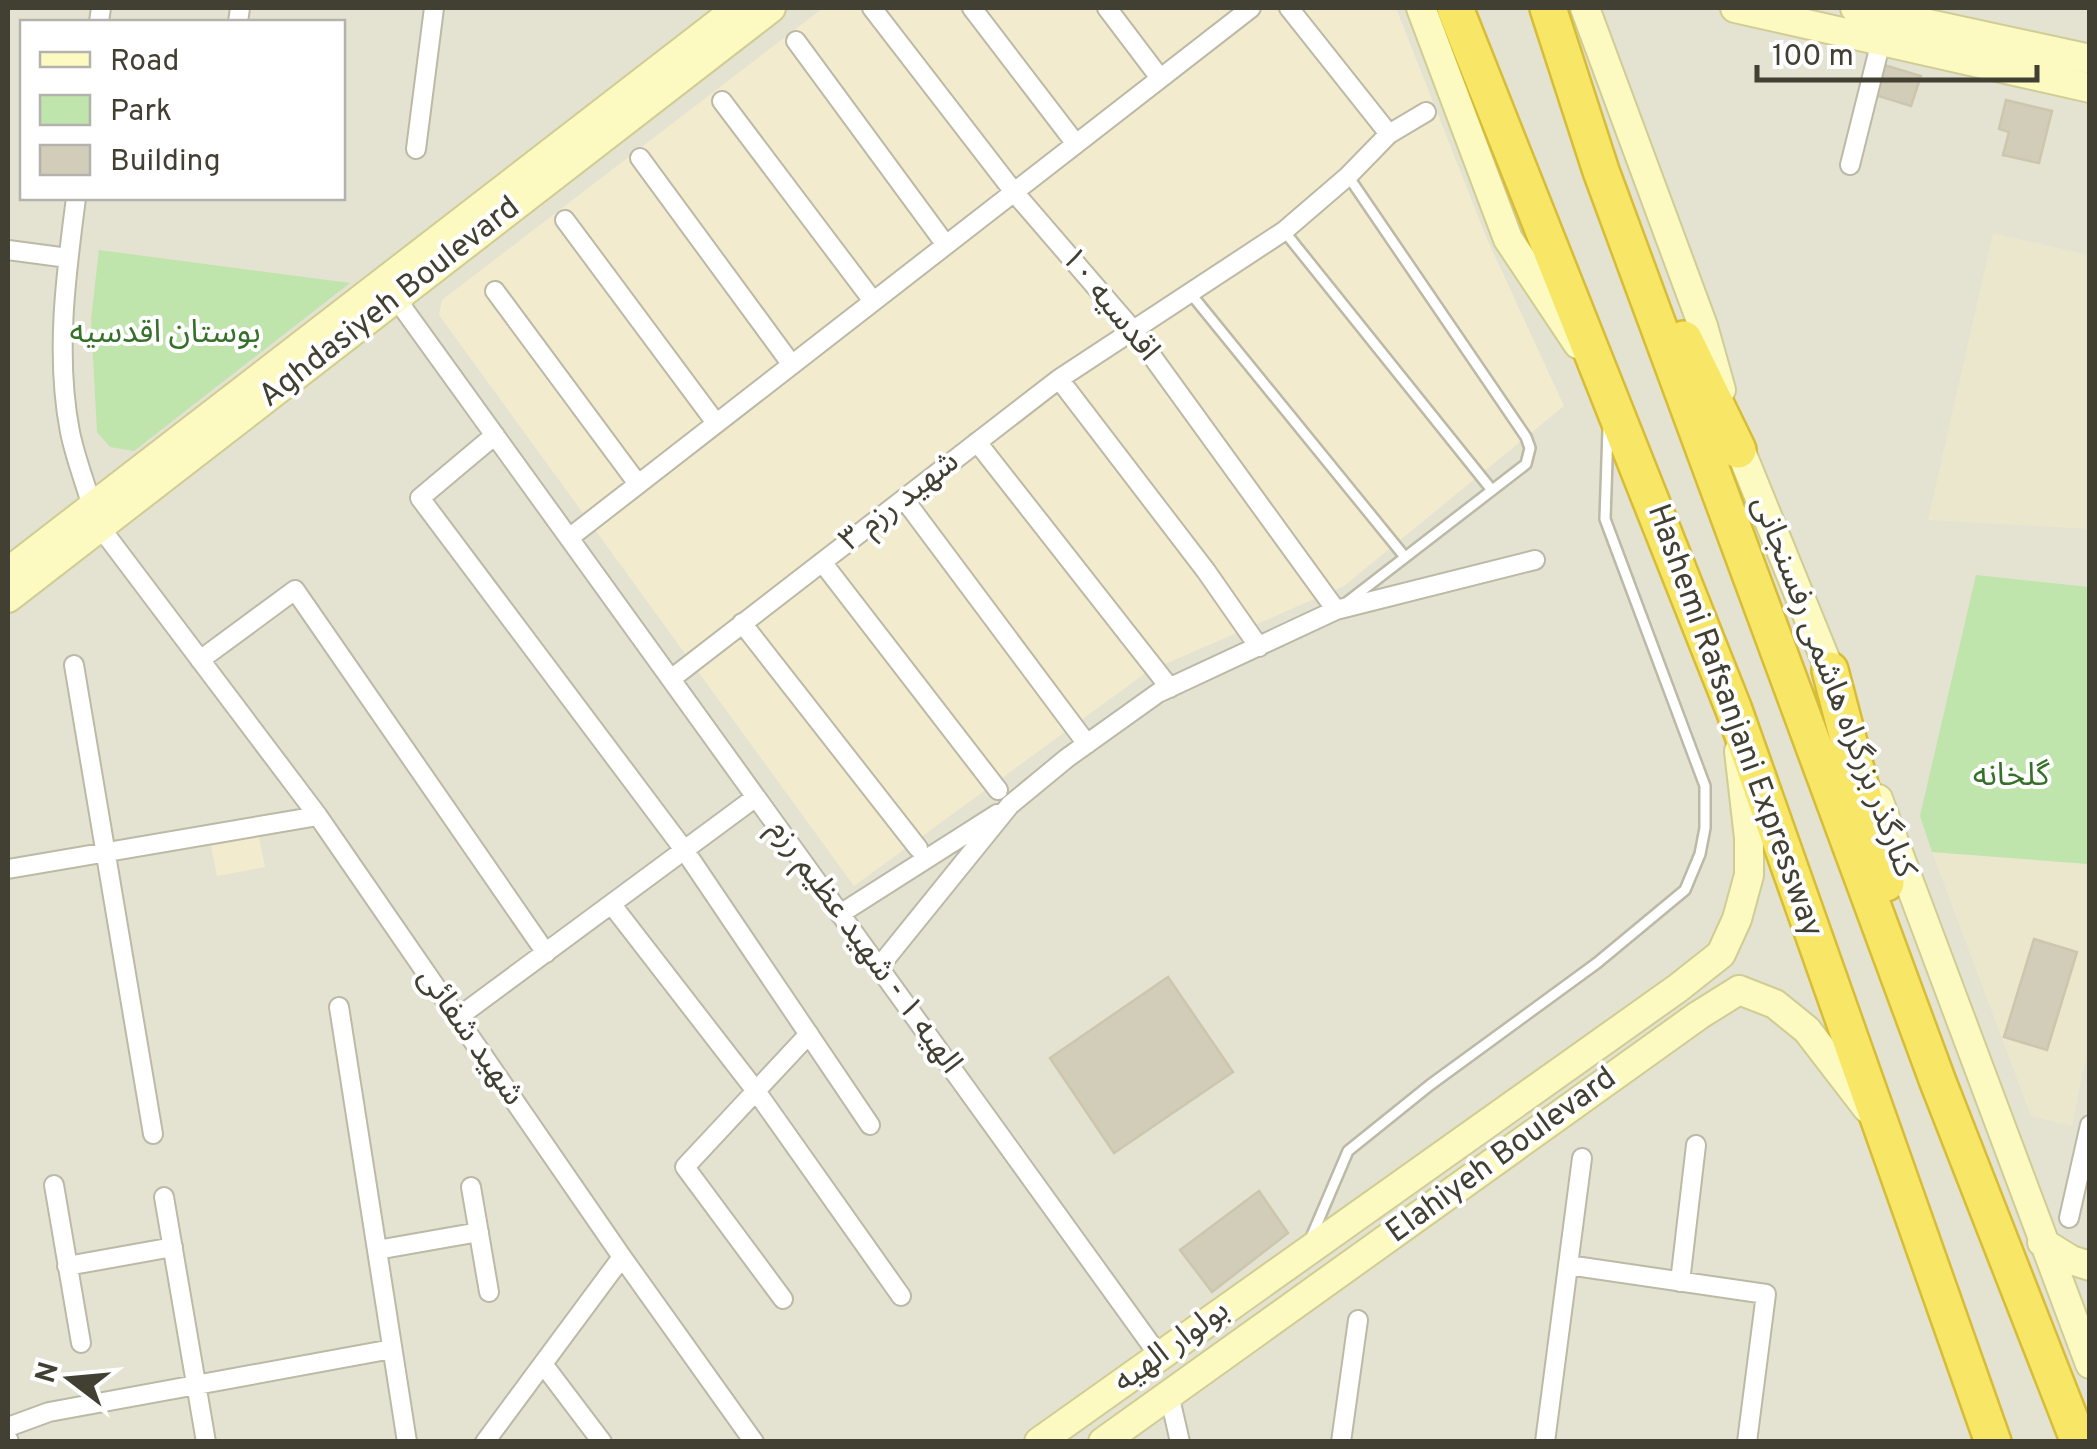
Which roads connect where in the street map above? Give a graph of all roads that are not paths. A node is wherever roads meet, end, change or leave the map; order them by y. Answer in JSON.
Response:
{"nodes":[{"id":1,"x":434,"y":8,"type":"edge"},
{"id":2,"x":738,"y":8,"type":"edge"},
{"id":3,"x":772,"y":8,"type":"edge"},
{"id":4,"x":872,"y":8,"type":"edge"},
{"id":5,"x":972,"y":8,"type":"edge"},
{"id":6,"x":1107,"y":8,"type":"edge"},
{"id":7,"x":1252,"y":8,"type":"edge"},
{"id":8,"x":1289,"y":8,"type":"edge"},
{"id":9,"x":1421,"y":8,"type":"edge"},
{"id":10,"x":1454,"y":8,"type":"edge"},
{"id":11,"x":1548,"y":8,"type":"edge"},
{"id":12,"x":1735,"y":8,"type":"edge"},
{"id":13,"x":1855,"y":8,"type":"edge"},
{"id":14,"x":1594,"y":13,"type":"edge"},
{"id":15,"x":1884,"y":21,"type":"edge"},
{"id":16,"x":796,"y":41,"type":"dead end"},
{"id":17,"x":2090,"y":60,"type":"edge"},
{"id":18,"x":1160,"y":78,"type":"junction"},
{"id":19,"x":2090,"y":88,"type":"edge"},
{"id":20,"x":722,"y":101,"type":"dead end"},
{"id":21,"x":1426,"y":112,"type":"dead end"},
{"id":22,"x":1389,"y":134,"type":"junction"},
{"id":23,"x":1076,"y":144,"type":"junction"},
{"id":24,"x":416,"y":149,"type":"dead end"},
{"id":25,"x":640,"y":158,"type":"dead end"},
{"id":26,"x":1850,"y":165,"type":"dead end"},
{"id":27,"x":1601,"y":171,"type":"junction"},
{"id":28,"x":1348,"y":176,"type":"junction"},
{"id":29,"x":1014,"y":192,"type":"junction"},
{"id":30,"x":76,"y":200,"type":"edge"},
{"id":31,"x":565,"y":220,"type":"dead end"},
{"id":32,"x":1284,"y":230,"type":"junction"},
{"id":33,"x":946,"y":245,"type":"junction"},
{"id":34,"x":8,"y":250,"type":"edge"},
{"id":35,"x":68,"y":258,"type":"junction"},
{"id":36,"x":390,"y":290,"type":"junction"},
{"id":37,"x":495,"y":290,"type":"dead end"},
{"id":38,"x":1191,"y":294,"type":"junction"},
{"id":39,"x":874,"y":301,"type":"junction"},
{"id":40,"x":1133,"y":330,"type":"junction"},
{"id":41,"x":792,"y":365,"type":"junction"},
{"id":42,"x":1059,"y":379,"type":"junction"},
{"id":43,"x":1610,"y":391,"type":"junction"},
{"id":44,"x":716,"y":424,"type":"junction"},
{"id":45,"x":495,"y":435,"type":"junction"},
{"id":46,"x":977,"y":442,"type":"junction"},
{"id":47,"x":1738,"y":450,"type":"junction"},
{"id":48,"x":638,"y":484,"type":"junction"},
{"id":49,"x":1491,"y":489,"type":"junction"},
{"id":50,"x":904,"y":499,"type":"junction"},
{"id":51,"x":96,"y":517,"type":"junction"},
{"id":52,"x":569,"y":538,"type":"junction"},
{"id":53,"x":1405,"y":557,"type":"junction"},
{"id":54,"x":1535,"y":560,"type":"dead end"},
{"id":55,"x":822,"y":562,"type":"junction"},
{"id":56,"x":8,"y":572,"type":"edge"},
{"id":57,"x":8,"y":598,"type":"edge"},
{"id":58,"x":1336,"y":610,"type":"junction"},
{"id":59,"x":742,"y":623,"type":"junction"},
{"id":60,"x":1258,"y":646,"type":"junction"},
{"id":61,"x":200,"y":660,"type":"junction"},
{"id":62,"x":74,"y":665,"type":"dead end"},
{"id":63,"x":1830,"y":670,"type":"junction"},
{"id":64,"x":670,"y":678,"type":"junction"},
{"id":65,"x":1170,"y":688,"type":"junction"},
{"id":66,"x":1734,"y":710,"type":"junction"},
{"id":67,"x":1087,"y":744,"type":"junction"},
{"id":68,"x":998,"y":790,"type":"dead end"},
{"id":69,"x":756,"y":798,"type":"junction"},
{"id":70,"x":1010,"y":806,"type":"junction"},
{"id":71,"x":318,"y":816,"type":"junction"},
{"id":72,"x":918,"y":848,"type":"dead end"},
{"id":73,"x":685,"y":851,"type":"junction"},
{"id":74,"x":106,"y":853,"type":"junction"},
{"id":75,"x":8,"y":870,"type":"edge"},
{"id":76,"x":612,"y":904,"type":"junction"},
{"id":77,"x":840,"y":914,"type":"junction"},
{"id":78,"x":546,"y":953,"type":"junction"},
{"id":79,"x":1721,"y":954,"type":"junction"},
{"id":80,"x":879,"y":967,"type":"junction"},
{"id":81,"x":1739,"y":990,"type":"junction"},
{"id":82,"x":339,"y":1007,"type":"dead end"},
{"id":83,"x":457,"y":1018,"type":"junction"},
{"id":84,"x":809,"y":1034,"type":"junction"},
{"id":85,"x":1938,"y":1082,"type":"junction"},
{"id":86,"x":756,"y":1091,"type":"junction"},
{"id":87,"x":870,"y":1125,"type":"dead end"},
{"id":88,"x":2090,"y":1125,"type":"edge"},
{"id":89,"x":1880,"y":1126,"type":"junction"},
{"id":90,"x":153,"y":1134,"type":"dead end"},
{"id":91,"x":1696,"y":1145,"type":"dead end"},
{"id":92,"x":1582,"y":1158,"type":"dead end"},
{"id":93,"x":54,"y":1185,"type":"dead end"},
{"id":94,"x":472,"y":1187,"type":"dead end"},
{"id":95,"x":164,"y":1198,"type":"dead end"},
{"id":96,"x":2069,"y":1218,"type":"dead end"},
{"id":97,"x":479,"y":1232,"type":"junction"},
{"id":98,"x":2042,"y":1242,"type":"junction"},
{"id":99,"x":173,"y":1247,"type":"junction"},
{"id":100,"x":376,"y":1250,"type":"junction"},
{"id":101,"x":1305,"y":1251,"type":"junction"},
{"id":102,"x":622,"y":1257,"type":"junction"},
{"id":103,"x":1568,"y":1265,"type":"junction"},
{"id":104,"x":67,"y":1266,"type":"junction"},
{"id":105,"x":2090,"y":1266,"type":"edge"},
{"id":106,"x":1680,"y":1282,"type":"junction"},
{"id":107,"x":489,"y":1292,"type":"dead end"},
{"id":108,"x":901,"y":1296,"type":"dead end"},
{"id":109,"x":783,"y":1299,"type":"dead end"},
{"id":110,"x":1358,"y":1320,"type":"dead end"},
{"id":111,"x":81,"y":1343,"type":"dead end"},
{"id":112,"x":392,"y":1349,"type":"junction"},
{"id":113,"x":2088,"y":1356,"type":"edge"},
{"id":114,"x":1160,"y":1357,"type":"junction"},
{"id":115,"x":543,"y":1364,"type":"junction"},
{"id":116,"x":196,"y":1385,"type":"junction"},
{"id":117,"x":1169,"y":1394,"type":"junction"},
{"id":118,"x":8,"y":1427,"type":"edge"},
{"id":119,"x":407,"y":1436,"type":"edge"},
{"id":120,"x":206,"y":1442,"type":"edge"},
{"id":121,"x":486,"y":1442,"type":"edge"},
{"id":122,"x":602,"y":1442,"type":"edge"},
{"id":123,"x":754,"y":1442,"type":"edge"},
{"id":124,"x":1039,"y":1442,"type":"edge"},
{"id":125,"x":1103,"y":1442,"type":"edge"},
{"id":126,"x":1180,"y":1442,"type":"edge"},
{"id":127,"x":1341,"y":1442,"type":"edge"},
{"id":128,"x":1545,"y":1442,"type":"edge"},
{"id":129,"x":1747,"y":1442,"type":"edge"},
{"id":130,"x":1993,"y":1442,"type":"edge"},
{"id":131,"x":2079,"y":1442,"type":"edge"}],
"edges":[{"from":1,"to":24,"type":"street"},
{"from":2,"to":36,"type":"main road","name":"Aghdasiyeh Boulevard"},
{"from":3,"to":36,"type":"main road","name":"Aghdasiyeh Boulevard"},
{"from":4,"to":29,"type":"street","name":"اقدسیه ۱۰"},
{"from":5,"to":23,"type":"street"},
{"from":6,"to":18,"type":"street"},
{"from":7,"to":18,"type":"street"},
{"from":8,"to":22,"type":"street"},
{"from":9,"to":43,"type":"main road"},
{"from":10,"to":43,"type":"highway","name":"Hashemi Rafsanjani Expressway"},
{"from":11,"to":27,"type":"highway","name":"Hashemi Rafsanjani Expressway"},
{"from":12,"to":15,"type":"main road"},
{"from":13,"to":15,"type":"main road"},
{"from":14,"to":47,"type":"main road","name":"کنارگذر بزرگراه هاشمی رفسنجانی"},
{"from":15,"to":17,"type":"main road"},
{"from":15,"to":19,"type":"main road"},
{"from":15,"to":26,"type":"street"},
{"from":16,"to":33,"type":"street"},
{"from":18,"to":23,"type":"street"},
{"from":20,"to":39,"type":"street"},
{"from":21,"to":22,"type":"street","name":"شهید رزم ۳"},
{"from":22,"to":28,"type":"street","name":"شهید رزم ۳"},
{"from":23,"to":29,"type":"street"},
{"from":25,"to":41,"type":"street"},
{"from":27,"to":47,"type":"highway"},
{"from":27,"to":85,"type":"highway","name":"Hashemi Rafsanjani Expressway"},
{"from":28,"to":32,"type":"street","name":"شهید رزم ۳"},
{"from":28,"to":49,"type":"lane"},
{"from":29,"to":33,"type":"street"},
{"from":29,"to":40,"type":"street","name":"اقدسیه ۱۰"},
{"from":30,"to":35,"type":"street"},
{"from":31,"to":44,"type":"street"},
{"from":32,"to":38,"type":"street","name":"شهید رزم ۳"},
{"from":32,"to":49,"type":"lane"},
{"from":33,"to":39,"type":"street"},
{"from":34,"to":35,"type":"street"},
{"from":35,"to":51,"type":"street"},
{"from":36,"to":45,"type":"street","name":"الهیه ۱ - شهید عظیم رزم"},
{"from":36,"to":51,"type":"main road","name":"Aghdasiyeh Boulevard"},
{"from":37,"to":48,"type":"street"},
{"from":38,"to":40,"type":"street","name":"شهید رزم ۳"},
{"from":38,"to":53,"type":"lane"},
{"from":39,"to":41,"type":"street"},
{"from":40,"to":42,"type":"street","name":"شهید رزم ۳"},
{"from":40,"to":58,"type":"street","name":"اقدسیه ۱۰"},
{"from":41,"to":44,"type":"street"},
{"from":42,"to":46,"type":"street","name":"شهید رزم ۳"},
{"from":42,"to":60,"type":"street"},
{"from":43,"to":66,"type":"highway","name":"Hashemi Rafsanjani Expressway"},
{"from":43,"to":101,"type":"lane"},
{"from":44,"to":48,"type":"street"},
{"from":45,"to":52,"type":"street","name":"الهیه ۱ - شهید عظیم رزم"},
{"from":45,"to":73,"type":"street"},
{"from":46,"to":50,"type":"street","name":"شهید رزم ۳"},
{"from":46,"to":65,"type":"street"},
{"from":47,"to":63,"type":"main road","name":"کنارگذر بزرگراه هاشمی رفسنجانی"},
{"from":48,"to":52,"type":"street"},
{"from":49,"to":53,"type":"lane"},
{"from":50,"to":55,"type":"street","name":"شهید رزم ۳"},
{"from":50,"to":67,"type":"street"},
{"from":51,"to":56,"type":"main road","name":"Aghdasiyeh Boulevard"},
{"from":51,"to":57,"type":"main road","name":"Aghdasiyeh Boulevard"},
{"from":51,"to":61,"type":"street","name":"شهید شفائی"},
{"from":52,"to":64,"type":"street","name":"الهیه ۱ - شهید عظیم رزم"},
{"from":53,"to":58,"type":"lane"},
{"from":54,"to":58,"type":"street"},
{"from":55,"to":59,"type":"street","name":"شهید رزم ۳"},
{"from":55,"to":68,"type":"street"},
{"from":58,"to":60,"type":"street"},
{"from":59,"to":64,"type":"street","name":"شهید رزم ۳"},
{"from":59,"to":72,"type":"street"},
{"from":60,"to":65,"type":"street"},
{"from":61,"to":71,"type":"street","name":"شهید شفائی"},
{"from":61,"to":78,"type":"street"},
{"from":62,"to":74,"type":"street"},
{"from":63,"to":85,"type":"highway"},
{"from":63,"to":98,"type":"main road","name":"کنارگذر بزرگراه هاشمی رفسنجانی"},
{"from":64,"to":69,"type":"street","name":"الهیه ۱ - شهید عظیم رزم"},
{"from":65,"to":67,"type":"street"},
{"from":66,"to":79,"type":"main road","name":"Elahiyeh Boulevard"},
{"from":66,"to":89,"type":"highway","name":"Hashemi Rafsanjani Expressway"},
{"from":67,"to":70,"type":"street"},
{"from":69,"to":73,"type":"street"},
{"from":69,"to":77,"type":"street","name":"الهیه ۱ - شهید عظیم رزم"},
{"from":70,"to":77,"type":"street"},
{"from":70,"to":80,"type":"street"},
{"from":71,"to":74,"type":"street"},
{"from":71,"to":83,"type":"street","name":"شهید شفائی"},
{"from":73,"to":76,"type":"street"},
{"from":73,"to":84,"type":"street"},
{"from":74,"to":75,"type":"street"},
{"from":74,"to":90,"type":"street"},
{"from":76,"to":78,"type":"street"},
{"from":76,"to":86,"type":"street"},
{"from":77,"to":80,"type":"street","name":"الهیه ۱ - شهید عظیم رزم"},
{"from":78,"to":83,"type":"street"},
{"from":79,"to":81,"type":"main road"},
{"from":79,"to":101,"type":"main road","name":"Elahiyeh Boulevard"},
{"from":80,"to":114,"type":"street","name":"الهیه ۱ - شهید عظیم رزم"},
{"from":81,"to":89,"type":"main road"},
{"from":81,"to":117,"type":"main road","name":"Elahiyeh Boulevard"},
{"from":82,"to":100,"type":"street"},
{"from":83,"to":102,"type":"street","name":"شهید شفائی"},
{"from":84,"to":86,"type":"street"},
{"from":84,"to":87,"type":"street"},
{"from":85,"to":131,"type":"highway","name":"Hashemi Rafsanjani Expressway"},
{"from":86,"to":108,"type":"street"},
{"from":86,"to":109,"type":"street"},
{"from":88,"to":96,"type":"street"},
{"from":89,"to":130,"type":"highway","name":"Hashemi Rafsanjani Expressway"},
{"from":91,"to":106,"type":"street"},
{"from":92,"to":103,"type":"street"},
{"from":93,"to":104,"type":"street"},
{"from":94,"to":97,"type":"street"},
{"from":95,"to":99,"type":"street"},
{"from":97,"to":100,"type":"street"},
{"from":97,"to":107,"type":"street"},
{"from":98,"to":105,"type":"main road"},
{"from":98,"to":113,"type":"main road","name":"کنارگذر بزرگراه هاشمی رفسنجانی"},
{"from":99,"to":104,"type":"street"},
{"from":99,"to":116,"type":"street"},
{"from":100,"to":112,"type":"street"},
{"from":101,"to":114,"type":"main road","name":"بولوار الهیه"},
{"from":102,"to":115,"type":"street"},
{"from":102,"to":123,"type":"street","name":"شهید شفائی"},
{"from":103,"to":106,"type":"street"},
{"from":103,"to":128,"type":"street"},
{"from":104,"to":111,"type":"street"},
{"from":106,"to":129,"type":"street"},
{"from":110,"to":127,"type":"street"},
{"from":112,"to":116,"type":"street"},
{"from":112,"to":119,"type":"street"},
{"from":114,"to":124,"type":"main road","name":"بولوار الهیه"},
{"from":115,"to":121,"type":"street"},
{"from":115,"to":122,"type":"street"},
{"from":116,"to":118,"type":"street"},
{"from":116,"to":120,"type":"street"},
{"from":117,"to":125,"type":"main road","name":"Elahiyeh Boulevard"},
{"from":117,"to":126,"type":"street"}]}
